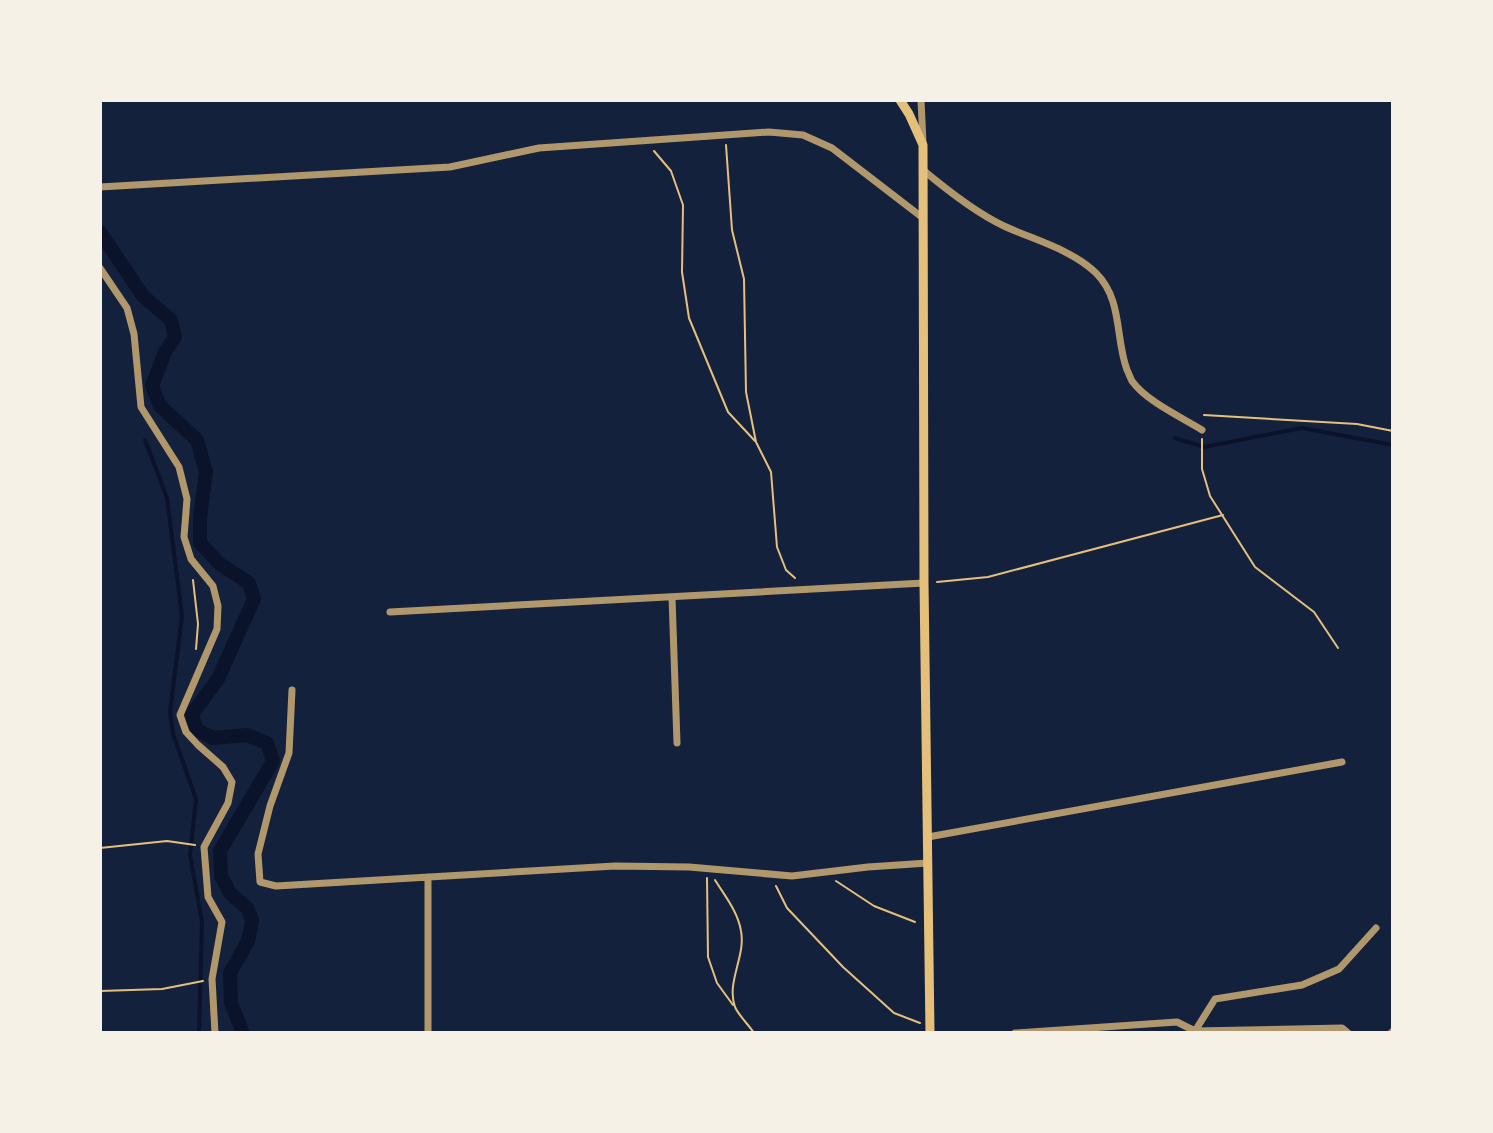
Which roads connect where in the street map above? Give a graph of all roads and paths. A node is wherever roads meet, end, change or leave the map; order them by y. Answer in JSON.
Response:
{"nodes":[{"id":1,"x":900,"y":100,"type":"edge"},
{"id":2,"x":921,"y":100,"type":"edge"},
{"id":3,"x":726,"y":136,"type":"junction"},
{"id":4,"x":645,"y":141,"type":"junction"},
{"id":5,"x":923,"y":145,"type":"junction"},
{"id":6,"x":923,"y":170,"type":"junction"},
{"id":7,"x":100,"y":187,"type":"edge"},
{"id":8,"x":923,"y":218,"type":"junction"},
{"id":9,"x":100,"y":268,"type":"edge"},
{"id":10,"x":1204,"y":415,"type":"dead end"},
{"id":11,"x":1202,"y":430,"type":"joint"},
{"id":12,"x":1393,"y":431,"type":"edge"},
{"id":13,"x":756,"y":442,"type":"junction"},
{"id":14,"x":1223,"y":515,"type":"junction"},
{"id":15,"x":191,"y":559,"type":"junction"},
{"id":16,"x":924,"y":583,"type":"junction"},
{"id":17,"x":807,"y":589,"type":"junction"},
{"id":18,"x":672,"y":597,"type":"junction"},
{"id":19,"x":390,"y":612,"type":"dead end"},
{"id":20,"x":1338,"y":648,"type":"dead end"},
{"id":21,"x":195,"y":655,"type":"dead end"},
{"id":22,"x":292,"y":690,"type":"dead end"},
{"id":23,"x":677,"y":743,"type":"dead end"},
{"id":24,"x":1342,"y":762,"type":"dead end"},
{"id":25,"x":928,"y":837,"type":"junction"},
{"id":26,"x":204,"y":847,"type":"junction"},
{"id":27,"x":100,"y":848,"type":"edge"},
{"id":28,"x":928,"y":863,"type":"junction"},
{"id":29,"x":707,"y":869,"type":"junction"},
{"id":30,"x":825,"y":874,"type":"junction"},
{"id":31,"x":770,"y":875,"type":"junction"},
{"id":32,"x":428,"y":877,"type":"junction"},
{"id":33,"x":929,"y":928,"type":"junction"},
{"id":34,"x":1376,"y":928,"type":"dead end"},
{"id":35,"x":212,"y":979,"type":"junction"},
{"id":36,"x":100,"y":991,"type":"edge"},
{"id":37,"x":735,"y":1008,"type":"junction"},
{"id":38,"x":1177,"y":1022,"type":"junction"},
{"id":39,"x":930,"y":1030,"type":"edge"},
{"id":40,"x":1195,"y":1031,"type":"junction"},
{"id":41,"x":215,"y":1033,"type":"edge"},
{"id":42,"x":428,"y":1033,"type":"edge"},
{"id":43,"x":754,"y":1033,"type":"edge"},
{"id":44,"x":1015,"y":1033,"type":"edge"},
{"id":45,"x":1177,"y":1033,"type":"edge"},
{"id":46,"x":1348,"y":1033,"type":"edge"}],
"edges":[{"from":1,"to":5,"type":"main road"},
{"from":2,"to":5,"type":"street"},
{"from":3,"to":4,"type":"street"},
{"from":3,"to":8,"type":"street"},
{"from":3,"to":13,"type":"path"},
{"from":4,"to":7,"type":"street"},
{"from":4,"to":13,"type":"path"},
{"from":5,"to":6,"type":"main road"},
{"from":6,"to":8,"type":"main road"},
{"from":6,"to":11,"type":"street"},
{"from":8,"to":16,"type":"main road"},
{"from":9,"to":15,"type":"street"},
{"from":10,"to":12,"type":"path"},
{"from":11,"to":14,"type":"path"},
{"from":13,"to":17,"type":"path"},
{"from":14,"to":16,"type":"path"},
{"from":14,"to":20,"type":"path"},
{"from":15,"to":21,"type":"path"},
{"from":15,"to":26,"type":"street"},
{"from":16,"to":17,"type":"street"},
{"from":16,"to":25,"type":"main road"},
{"from":17,"to":18,"type":"street"},
{"from":18,"to":19,"type":"street"},
{"from":18,"to":23,"type":"street"},
{"from":22,"to":32,"type":"street"},
{"from":24,"to":25,"type":"street"},
{"from":25,"to":28,"type":"main road"},
{"from":26,"to":27,"type":"path"},
{"from":26,"to":35,"type":"street"},
{"from":28,"to":30,"type":"street"},
{"from":28,"to":33,"type":"main road"},
{"from":29,"to":31,"type":"street"},
{"from":29,"to":32,"type":"street"},
{"from":29,"to":37,"type":"path"},
{"from":29,"to":37,"type":"path"},
{"from":30,"to":31,"type":"street"},
{"from":30,"to":33,"type":"path"},
{"from":31,"to":39,"type":"path"},
{"from":32,"to":42,"type":"street"},
{"from":33,"to":39,"type":"main road"},
{"from":34,"to":40,"type":"street"},
{"from":35,"to":36,"type":"path"},
{"from":35,"to":41,"type":"street"},
{"from":37,"to":43,"type":"path"},
{"from":38,"to":40,"type":"street"},
{"from":38,"to":44,"type":"street"},
{"from":38,"to":45,"type":"street"},
{"from":40,"to":46,"type":"street"}]}
